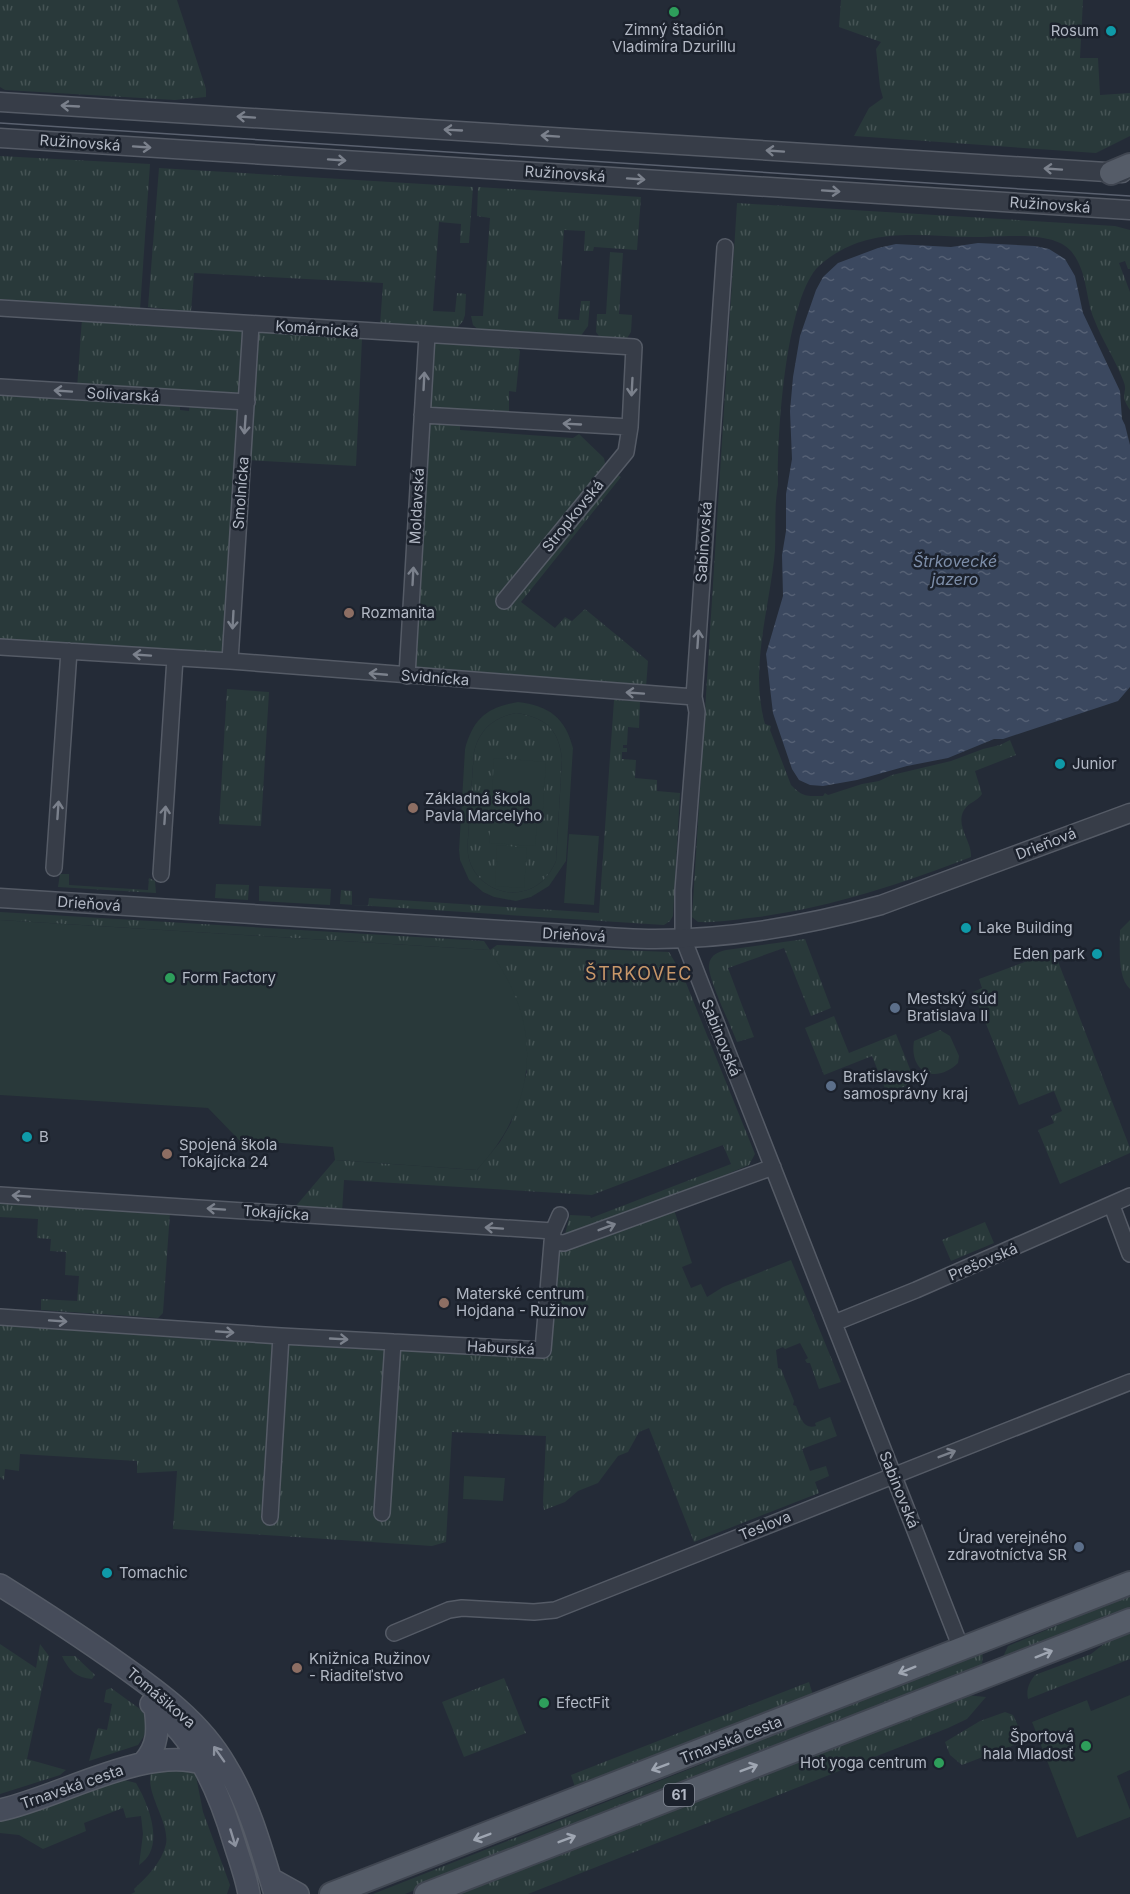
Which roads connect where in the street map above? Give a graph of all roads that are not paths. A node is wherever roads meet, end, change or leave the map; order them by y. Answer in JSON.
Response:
{"nodes":[{"id":1,"x":0,"y":102,"type":"edge"},
{"id":2,"x":0,"y":138,"type":"edge"},
{"id":3,"x":1124,"y":170,"type":"edge"},
{"id":4,"x":1130,"y":210,"type":"edge"},
{"id":5,"x":725,"y":247,"type":"dead end"},
{"id":6,"x":0,"y":309,"type":"edge"},
{"id":7,"x":251,"y":325,"type":"junction"},
{"id":8,"x":427,"y":335,"type":"junction"},
{"id":9,"x":634,"y":347,"type":"joint"},
{"id":10,"x":0,"y":387,"type":"edge"},
{"id":11,"x":247,"y":402,"type":"junction"},
{"id":12,"x":422,"y":416,"type":"junction"},
{"id":13,"x":630,"y":427,"type":"junction"},
{"id":14,"x":504,"y":601,"type":"dead end"},
{"id":15,"x":0,"y":647,"type":"edge"},
{"id":16,"x":69,"y":651,"type":"junction"},
{"id":17,"x":175,"y":658,"type":"junction"},
{"id":18,"x":230,"y":661,"type":"junction"},
{"id":19,"x":407,"y":676,"type":"junction"},
{"id":20,"x":694,"y":697,"type":"junction"},
{"id":21,"x":1130,"y":813,"type":"edge"},
{"id":22,"x":54,"y":868,"type":"dead end"},
{"id":23,"x":161,"y":874,"type":"dead end"},
{"id":24,"x":0,"y":898,"type":"edge"},
{"id":25,"x":682,"y":938,"type":"junction"},
{"id":26,"x":773,"y":1167,"type":"junction"},
{"id":27,"x":0,"y":1195,"type":"edge"},
{"id":28,"x":1130,"y":1196,"type":"edge"},
{"id":29,"x":1112,"y":1206,"type":"junction"},
{"id":30,"x":560,"y":1215,"type":"dead end"},
{"id":31,"x":552,"y":1237,"type":"junction"},
{"id":32,"x":1130,"y":1254,"type":"edge"},
{"id":33,"x":0,"y":1317,"type":"edge"},
{"id":34,"x":834,"y":1323,"type":"junction"},
{"id":35,"x":280,"y":1336,"type":"junction"},
{"id":36,"x":393,"y":1342,"type":"junction"},
{"id":37,"x":1130,"y":1382,"type":"edge"},
{"id":38,"x":893,"y":1475,"type":"junction"},
{"id":39,"x":382,"y":1513,"type":"dead end"},
{"id":40,"x":270,"y":1517,"type":"dead end"},
{"id":41,"x":1130,"y":1583,"type":"edge"},
{"id":42,"x":0,"y":1585,"type":"edge"},
{"id":43,"x":0,"y":1599,"type":"edge"},
{"id":44,"x":1130,"y":1620,"type":"edge"},
{"id":45,"x":394,"y":1633,"type":"dead end"},
{"id":46,"x":961,"y":1648,"type":"junction"},
{"id":47,"x":155,"y":1707,"type":"junction"},
{"id":48,"x":143,"y":1763,"type":"junction"},
{"id":49,"x":204,"y":1764,"type":"junction"},
{"id":50,"x":0,"y":1810,"type":"edge"},
{"id":51,"x":273,"y":1887,"type":"edge"},
{"id":52,"x":248,"y":1892,"type":"edge"},
{"id":53,"x":298,"y":1894,"type":"edge"},
{"id":54,"x":332,"y":1894,"type":"edge"},
{"id":55,"x":426,"y":1894,"type":"edge"}],
"edges":[{"from":3,"to":1,"type":"street","one_way":true},
{"from":2,"to":4,"type":"street","name":"Ružinovská","one_way":true},
{"from":20,"to":5,"type":"street","name":"Sabinovská","one_way":true},
{"from":6,"to":7,"type":"street","name":"Komárnická"},
{"from":7,"to":8,"type":"street","name":"Komárnická"},
{"from":7,"to":11,"type":"street","name":"Smolnícka"},
{"from":8,"to":9,"type":"street","name":"Komárnická"},
{"from":12,"to":8,"type":"street","name":"Moldavská","one_way":true},
{"from":9,"to":13,"type":"street","name":"Stropkovská","one_way":true},
{"from":11,"to":10,"type":"street","name":"Solivarská","one_way":true},
{"from":11,"to":18,"type":"street","name":"Smolnícka","one_way":true},
{"from":13,"to":12,"type":"street","one_way":true},
{"from":19,"to":12,"type":"street","name":"Moldavská","one_way":true},
{"from":13,"to":14,"type":"street","name":"Stropkovská"},
{"from":15,"to":16,"type":"street","name":"Svidnícka"},
{"from":17,"to":16,"type":"street","name":"Svidnícka","one_way":true},
{"from":22,"to":16,"type":"street","one_way":true},
{"from":17,"to":18,"type":"street","name":"Svidnícka"},
{"from":23,"to":17,"type":"street","one_way":true},
{"from":19,"to":18,"type":"street","name":"Svidnícka","one_way":true},
{"from":20,"to":19,"type":"street","name":"Svidnícka","one_way":true},
{"from":20,"to":25,"type":"street","name":"Sabinovská"},
{"from":21,"to":25,"type":"street","name":"Drieňová"},
{"from":24,"to":25,"type":"street","name":"Drieňová"},
{"from":25,"to":26,"type":"street","name":"Sabinovská"},
{"from":31,"to":26,"type":"street","name":"Tokajícka","one_way":true},
{"from":26,"to":34,"type":"street","name":"Sabinovská"},
{"from":31,"to":27,"type":"street","name":"Tokajícka","one_way":true},
{"from":28,"to":29,"type":"street","name":"Prešovská"},
{"from":29,"to":32,"type":"street"},
{"from":29,"to":34,"type":"street","name":"Prešovská"},
{"from":30,"to":31,"type":"street","name":"Haburská"},
{"from":31,"to":36,"type":"street","name":"Haburská"},
{"from":33,"to":35,"type":"street","name":"Haburská","one_way":true},
{"from":34,"to":38,"type":"street","name":"Sabinovská"},
{"from":35,"to":36,"type":"street","name":"Haburská","one_way":true},
{"from":35,"to":40,"type":"street"},
{"from":36,"to":39,"type":"street"},
{"from":38,"to":37,"type":"street","name":"Teslova","one_way":true},
{"from":38,"to":45,"type":"street","name":"Teslova"},
{"from":38,"to":46,"type":"street","name":"Sabinovská"},
{"from":41,"to":46,"type":"main road","name":"Trnavská cesta","number":"61"},
{"from":51,"to":42,"type":"main road","name":"Tomášikova","one_way":true},
{"from":43,"to":47,"type":"main road","name":"Tomášikova"},
{"from":55,"to":44,"type":"main road","number":"61","one_way":true},
{"from":46,"to":54,"type":"main road","name":"Trnavská cesta","number":"61","one_way":true},
{"from":47,"to":48,"type":"main road","name":"Trnavská cesta"},
{"from":47,"to":49,"type":"main road","name":"Tomášikova"},
{"from":48,"to":49,"type":"main road","name":"Trnavská cesta"},
{"from":48,"to":50,"type":"main road","name":"Trnavská cesta"},
{"from":49,"to":52,"type":"main road","name":"Tomášikova","one_way":true},
{"from":51,"to":53,"type":"main road"}]}
